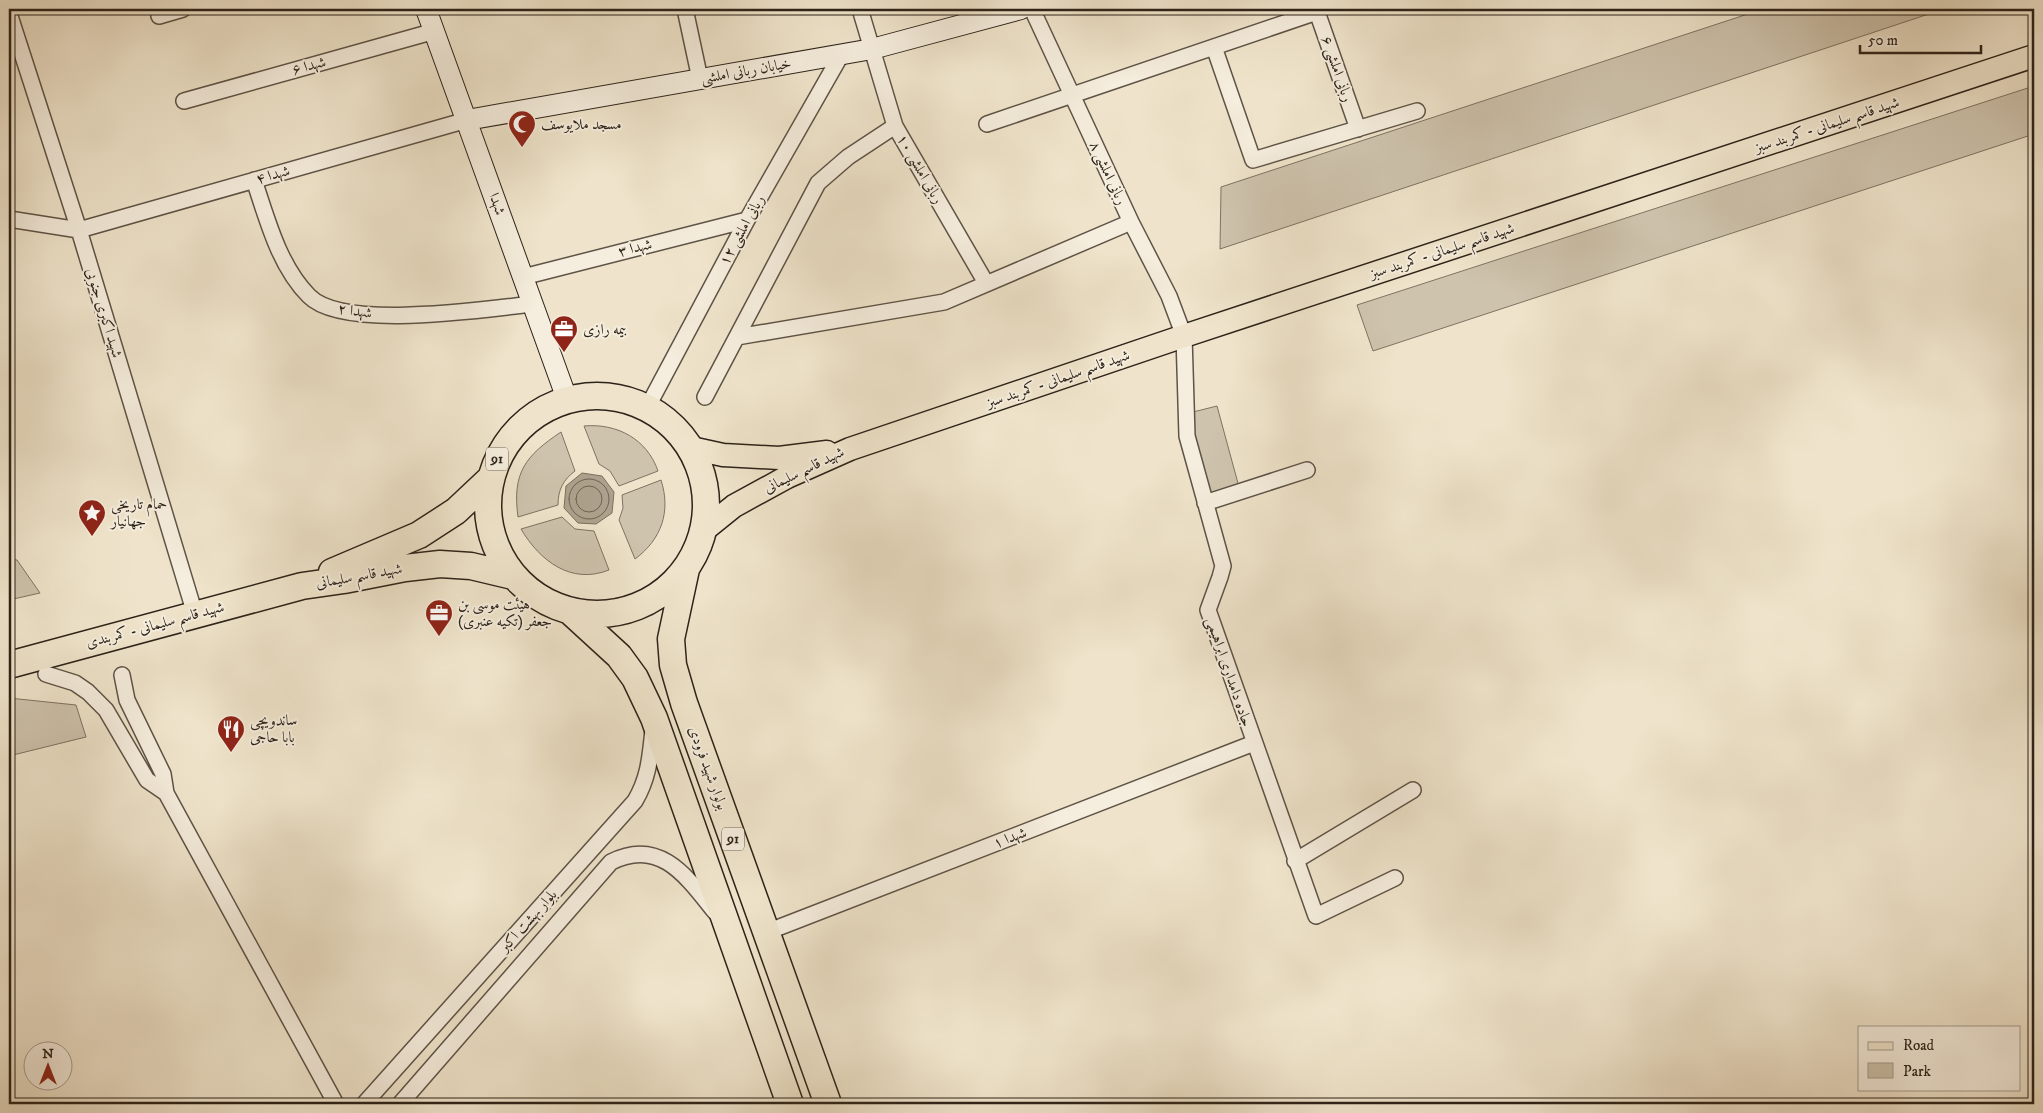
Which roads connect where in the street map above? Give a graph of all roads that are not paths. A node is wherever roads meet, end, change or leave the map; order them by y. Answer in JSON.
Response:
{"nodes":[{"id":1,"x":183,"y":9,"type":"edge"},
{"id":2,"x":426,"y":9,"type":"edge"},
{"id":3,"x":685,"y":9,"type":"edge"},
{"id":4,"x":860,"y":9,"type":"edge"},
{"id":5,"x":1021,"y":9,"type":"edge"},
{"id":6,"x":1032,"y":9,"type":"edge"},
{"id":7,"x":1316,"y":10,"type":"edge"},
{"id":8,"x":9,"y":13,"type":"edge"},
{"id":9,"x":159,"y":16,"type":"dead end"},
{"id":10,"x":435,"y":32,"type":"junction"},
{"id":11,"x":1214,"y":47,"type":"junction"},
{"id":12,"x":872,"y":49,"type":"junction"},
{"id":13,"x":841,"y":55,"type":"junction"},
{"id":14,"x":2034,"y":56,"type":"edge"},
{"id":15,"x":700,"y":79,"type":"junction"},
{"id":16,"x":1071,"y":96,"type":"junction"},
{"id":17,"x":184,"y":101,"type":"dead end"},
{"id":18,"x":1417,"y":111,"type":"dead end"},
{"id":19,"x":467,"y":120,"type":"junction"},
{"id":20,"x":987,"y":124,"type":"dead end"},
{"id":21,"x":895,"y":126,"type":"junction"},
{"id":22,"x":1358,"y":129,"type":"junction"},
{"id":23,"x":254,"y":180,"type":"junction"},
{"id":24,"x":9,"y":219,"type":"edge"},
{"id":25,"x":747,"y":220,"type":"junction"},
{"id":26,"x":1131,"y":222,"type":"junction"},
{"id":27,"x":79,"y":230,"type":"junction"},
{"id":28,"x":523,"y":277,"type":"junction"},
{"id":29,"x":986,"y":282,"type":"junction"},
{"id":30,"x":533,"y":304,"type":"junction"},
{"id":31,"x":1184,"y":336,"type":"junction"},
{"id":32,"x":737,"y":337,"type":"junction"},
{"id":33,"x":705,"y":397,"type":"dead end"},
{"id":34,"x":567,"y":399,"type":"junction"},
{"id":35,"x":647,"y":408,"type":"junction"},
{"id":36,"x":690,"y":448,"type":"junction"},
{"id":37,"x":850,"y":449,"type":"junction"},
{"id":38,"x":1307,"y":470,"type":"dead end"},
{"id":39,"x":490,"y":479,"type":"junction"},
{"id":40,"x":1205,"y":503,"type":"junction"},
{"id":41,"x":703,"y":531,"type":"junction"},
{"id":42,"x":686,"y":569,"type":"junction"},
{"id":43,"x":513,"y":576,"type":"junction"},
{"id":44,"x":302,"y":586,"type":"junction"},
{"id":45,"x":571,"y":612,"type":"junction"},
{"id":46,"x":196,"y":614,"type":"junction"},
{"id":47,"x":9,"y":665,"type":"edge"},
{"id":48,"x":46,"y":674,"type":"dead end"},
{"id":49,"x":122,"y":676,"type":"dead end"},
{"id":50,"x":654,"y":718,"type":"junction"},
{"id":51,"x":1254,"y":743,"type":"junction"},
{"id":52,"x":1413,"y":790,"type":"dead end"},
{"id":53,"x":166,"y":793,"type":"junction"},
{"id":54,"x":1295,"y":861,"type":"junction"},
{"id":55,"x":1395,"y":878,"type":"dead end"},
{"id":56,"x":727,"y":928,"type":"junction"},
{"id":57,"x":767,"y":932,"type":"junction"},
{"id":58,"x":336,"y":1104,"type":"edge"},
{"id":59,"x":364,"y":1104,"type":"edge"},
{"id":60,"x":400,"y":1104,"type":"edge"},
{"id":61,"x":790,"y":1104,"type":"edge"},
{"id":62,"x":828,"y":1104,"type":"edge"}],
"edges":[{"from":1,"to":9,"type":"street"},
{"from":2,"to":10,"type":"street","name":"شهدا"},
{"from":3,"to":15,"type":"street"},
{"from":4,"to":12,"type":"street","name":"ربانی املشی ۱۰"},
{"from":5,"to":12,"type":"street","name":"خیابان ربانی املشی"},
{"from":6,"to":16,"type":"street","name":"ربانی املشی ۸"},
{"from":7,"to":11,"type":"street"},
{"from":7,"to":22,"type":"street","name":"ربانی املشی ۶"},
{"from":8,"to":27,"type":"street","name":"شهید اکبری جنوبی"},
{"from":10,"to":17,"type":"street","name":"شهدا ۶"},
{"from":10,"to":19,"type":"street","name":"شهدا"},
{"from":11,"to":16,"type":"street"},
{"from":11,"to":22,"type":"street"},
{"from":12,"to":13,"type":"street","name":"خیابان ربانی املشی"},
{"from":12,"to":21,"type":"street","name":"ربانی املشی ۱۰"},
{"from":13,"to":15,"type":"street","name":"خیابان ربانی املشی"},
{"from":13,"to":25,"type":"street","name":"ربانی املشی ۱۲"},
{"from":14,"to":31,"type":"main road","name":"شهید قاسم سلیمانی - کمربند سبز"},
{"from":15,"to":19,"type":"street","name":"خیابان ربانی املشی"},
{"from":16,"to":20,"type":"street"},
{"from":16,"to":26,"type":"street","name":"ربانی املشی ۸"},
{"from":18,"to":22,"type":"street"},
{"from":19,"to":23,"type":"street","name":"شهدا ۴"},
{"from":19,"to":28,"type":"street","name":"شهدا"},
{"from":21,"to":29,"type":"street","name":"ربانی املشی ۱۰"},
{"from":21,"to":32,"type":"street"},
{"from":23,"to":27,"type":"street","name":"شهدا ۴"},
{"from":23,"to":30,"type":"street","name":"شهدا ۲"},
{"from":24,"to":27,"type":"street"},
{"from":25,"to":28,"type":"street","name":"شهدا ۳"},
{"from":25,"to":35,"type":"street","name":"ربانی املشی ۱۲"},
{"from":26,"to":29,"type":"street"},
{"from":26,"to":31,"type":"street","name":"ربانی املشی ۸"},
{"from":27,"to":46,"type":"street","name":"شهید اکبری جنوبی"},
{"from":28,"to":30,"type":"street","name":"شهدا"},
{"from":29,"to":32,"type":"street"},
{"from":30,"to":34,"type":"street","name":"شهدا"},
{"from":31,"to":37,"type":"main road","name":"شهید قاسم سلیمانی - کمربند سبز"},
{"from":31,"to":40,"type":"street","name":"جاده دامداری ابراهیمی"},
{"from":32,"to":33,"type":"street"},
{"from":34,"to":35,"type":"highway","number":"91"},
{"from":34,"to":39,"type":"highway","number":"91"},
{"from":35,"to":36,"type":"highway","number":"91"},
{"from":36,"to":37,"type":"main road","name":"شهید قاسم سلیمانی"},
{"from":36,"to":41,"type":"highway","number":"91"},
{"from":37,"to":41,"type":"main road","name":"شهید قاسم سلیمانی"},
{"from":38,"to":40,"type":"street"},
{"from":39,"to":43,"type":"highway","number":"91"},
{"from":39,"to":44,"type":"highway","name":"شهید قاسم سلیمانی","number":"91"},
{"from":40,"to":51,"type":"street","name":"جاده دامداری ابراهیمی"},
{"from":41,"to":42,"type":"highway","number":"91"},
{"from":42,"to":45,"type":"highway","number":"91"},
{"from":42,"to":57,"type":"highway","name":"بولوار شهید فرودی","number":"91"},
{"from":43,"to":44,"type":"highway","name":"شهید قاسم سلیمانی","number":"91"},
{"from":43,"to":45,"type":"highway","number":"91"},
{"from":44,"to":46,"type":"highway","name":"شهید قاسم سلیمانی - کمربندی","number":"91"},
{"from":45,"to":50,"type":"highway","number":"91"},
{"from":46,"to":47,"type":"highway","name":"شهید قاسم سلیمانی - کمربندی","number":"91"},
{"from":48,"to":53,"type":"street"},
{"from":49,"to":53,"type":"street"},
{"from":50,"to":56,"type":"highway","number":"91"},
{"from":50,"to":59,"type":"street","name":"بلوار بهشت اکبر"},
{"from":51,"to":54,"type":"street","name":"جاده دامداری ابراهیمی"},
{"from":51,"to":57,"type":"street","name":"شهدا ۱"},
{"from":52,"to":54,"type":"street"},
{"from":53,"to":58,"type":"street"},
{"from":54,"to":55,"type":"street","name":"جاده دامداری ابراهیمی"},
{"from":56,"to":60,"type":"street","name":"بلوار بهشت اکبر"},
{"from":56,"to":61,"type":"highway","number":"91"},
{"from":57,"to":62,"type":"highway","name":"بولوار شهید فرودی","number":"91"}]}
